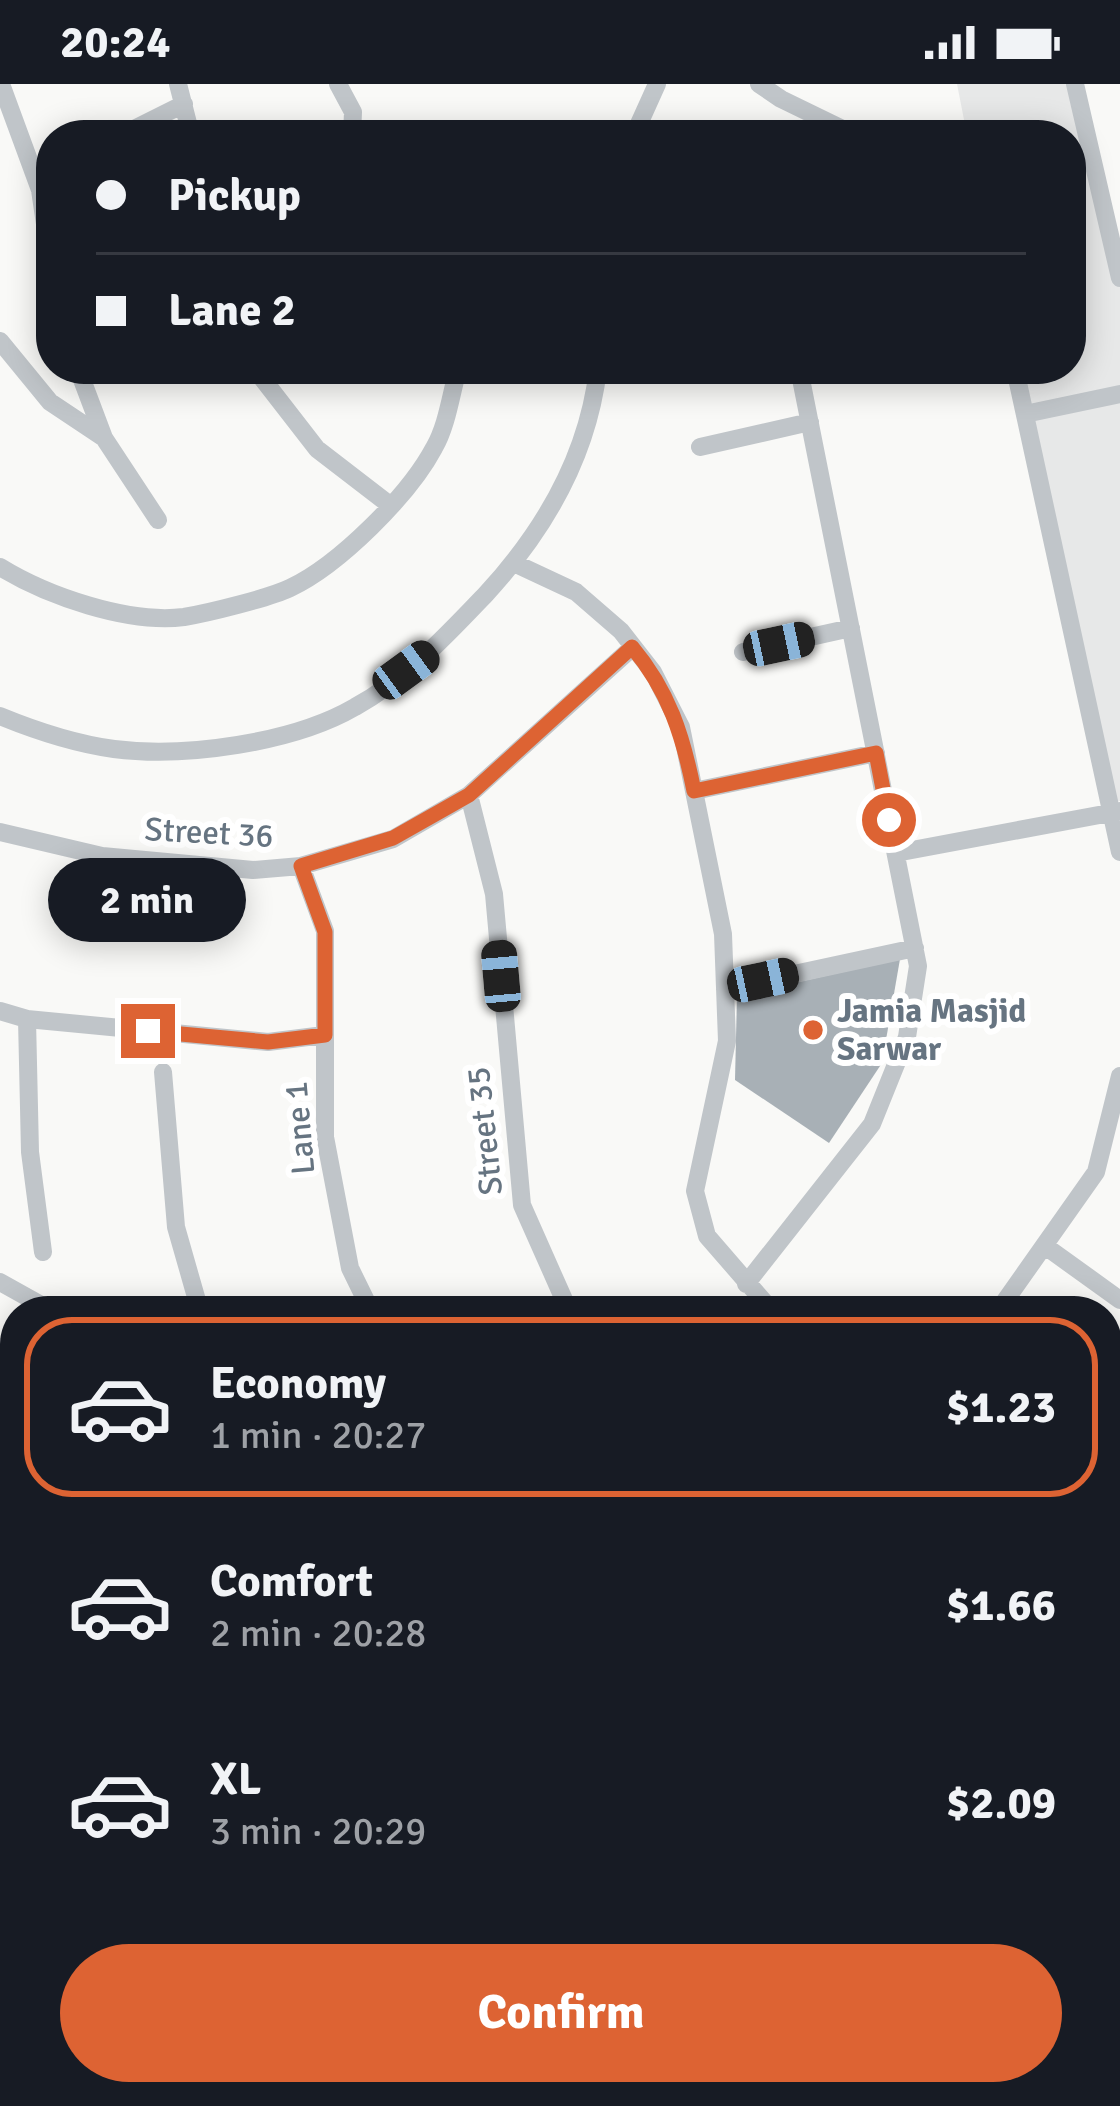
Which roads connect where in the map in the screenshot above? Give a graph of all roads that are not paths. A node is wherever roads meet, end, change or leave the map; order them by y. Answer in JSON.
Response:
{"nodes":[{"id":1,"x":1,"y":84,"type":"edge"},
{"id":2,"x":178,"y":84,"type":"edge"},
{"id":3,"x":338,"y":84,"type":"edge"},
{"id":4,"x":657,"y":84,"type":"edge"},
{"id":5,"x":759,"y":84,"type":"edge"},
{"id":6,"x":1075,"y":84,"type":"edge"},
{"id":7,"x":184,"y":104,"type":"junction"},
{"id":8,"x":152,"y":120,"type":"edge"},
{"id":9,"x":188,"y":120,"type":"edge"},
{"id":10,"x":353,"y":120,"type":"edge"},
{"id":11,"x":641,"y":120,"type":"edge"},
{"id":12,"x":823,"y":120,"type":"edge"},
{"id":13,"x":1083,"y":120,"type":"edge"},
{"id":14,"x":1086,"y":131,"type":"edge"},
{"id":15,"x":36,"y":165,"type":"edge"},
{"id":16,"x":1120,"y":278,"type":"edge"},
{"id":17,"x":0,"y":341,"type":"edge"},
{"id":18,"x":84,"y":384,"type":"edge"},
{"id":19,"x":266,"y":384,"type":"edge"},
{"id":20,"x":454,"y":384,"type":"edge"},
{"id":21,"x":596,"y":384,"type":"edge"},
{"id":22,"x":802,"y":384,"type":"edge"},
{"id":23,"x":1018,"y":384,"type":"edge"},
{"id":24,"x":1120,"y":394,"type":"edge"},
{"id":25,"x":1025,"y":414,"type":"junction"},
{"id":26,"x":810,"y":422,"type":"junction"},
{"id":27,"x":104,"y":438,"type":"junction"},
{"id":28,"x":700,"y":447,"type":"dead end"},
{"id":29,"x":391,"y":506,"type":"junction"},
{"id":30,"x":158,"y":520,"type":"dead end"},
{"id":31,"x":514,"y":563,"type":"junction"},
{"id":32,"x":0,"y":567,"type":"edge"},
{"id":33,"x":851,"y":628,"type":"junction"},
{"id":34,"x":632,"y":647,"type":"junction"},
{"id":35,"x":743,"y":652,"type":"dead end"},
{"id":36,"x":0,"y":716,"type":"edge"},
{"id":37,"x":876,"y":753,"type":"junction"},
{"id":38,"x":694,"y":791,"type":"junction"},
{"id":39,"x":469,"y":795,"type":"junction"},
{"id":40,"x":1116,"y":812,"type":"edge"},
{"id":41,"x":0,"y":832,"type":"edge"},
{"id":42,"x":896,"y":853,"type":"junction"},
{"id":43,"x":1120,"y":853,"type":"edge"},
{"id":44,"x":301,"y":866,"type":"junction"},
{"id":45,"x":915,"y":948,"type":"junction"},
{"id":46,"x":725,"y":989,"type":"junction"},
{"id":47,"x":0,"y":1011,"type":"edge"},
{"id":48,"x":27,"y":1019,"type":"junction"},
{"id":49,"x":325,"y":1035,"type":"junction"},
{"id":50,"x":163,"y":1072,"type":"dead end"},
{"id":51,"x":1120,"y":1076,"type":"edge"},
{"id":52,"x":1045,"y":1246,"type":"junction"},
{"id":53,"x":43,"y":1252,"type":"dead end"},
{"id":54,"x":746,"y":1284,"type":"junction"},
{"id":55,"x":196,"y":1296,"type":"edge"},
{"id":56,"x":364,"y":1296,"type":"edge"},
{"id":57,"x":561,"y":1296,"type":"edge"},
{"id":58,"x":758,"y":1296,"type":"edge"},
{"id":59,"x":1009,"y":1296,"type":"edge"},
{"id":60,"x":1114,"y":1296,"type":"edge"}],
"edges":[{"from":1,"to":15,"type":"street"},
{"from":2,"to":7,"type":"street"},
{"from":3,"to":10,"type":"street"},
{"from":4,"to":11,"type":"street"},
{"from":5,"to":12,"type":"street"},
{"from":6,"to":13,"type":"street"},
{"from":7,"to":8,"type":"street"},
{"from":7,"to":9,"type":"street"},
{"from":14,"to":16,"type":"street"},
{"from":17,"to":27,"type":"street"},
{"from":18,"to":27,"type":"street"},
{"from":19,"to":29,"type":"street"},
{"from":20,"to":29,"type":"street"},
{"from":21,"to":31,"type":"street"},
{"from":22,"to":26,"type":"street"},
{"from":23,"to":25,"type":"street"},
{"from":24,"to":25,"type":"street"},
{"from":25,"to":40,"type":"street"},
{"from":26,"to":28,"type":"street"},
{"from":26,"to":33,"type":"street"},
{"from":27,"to":30,"type":"street"},
{"from":29,"to":32,"type":"street"},
{"from":31,"to":34,"type":"street"},
{"from":31,"to":36,"type":"street"},
{"from":33,"to":35,"type":"street"},
{"from":33,"to":37,"type":"street"},
{"from":34,"to":38,"type":"street"},
{"from":34,"to":39,"type":"street","name":"Street 36"},
{"from":37,"to":38,"type":"street"},
{"from":37,"to":42,"type":"street"},
{"from":38,"to":46,"type":"street"},
{"from":39,"to":44,"type":"street","name":"Street 36"},
{"from":39,"to":57,"type":"street","name":"Street 35"},
{"from":40,"to":42,"type":"street"},
{"from":40,"to":43,"type":"street"},
{"from":41,"to":44,"type":"street","name":"Street 36"},
{"from":42,"to":45,"type":"street"},
{"from":44,"to":49,"type":"street","name":"Lane 1"},
{"from":45,"to":46,"type":"street"},
{"from":45,"to":54,"type":"street"},
{"from":46,"to":54,"type":"street"},
{"from":47,"to":48,"type":"street"},
{"from":48,"to":49,"type":"street"},
{"from":48,"to":53,"type":"street"},
{"from":49,"to":56,"type":"street","name":"Lane 1"},
{"from":50,"to":55,"type":"street"},
{"from":51,"to":52,"type":"street"},
{"from":52,"to":59,"type":"street"},
{"from":52,"to":60,"type":"street"},
{"from":54,"to":58,"type":"street"}]}
